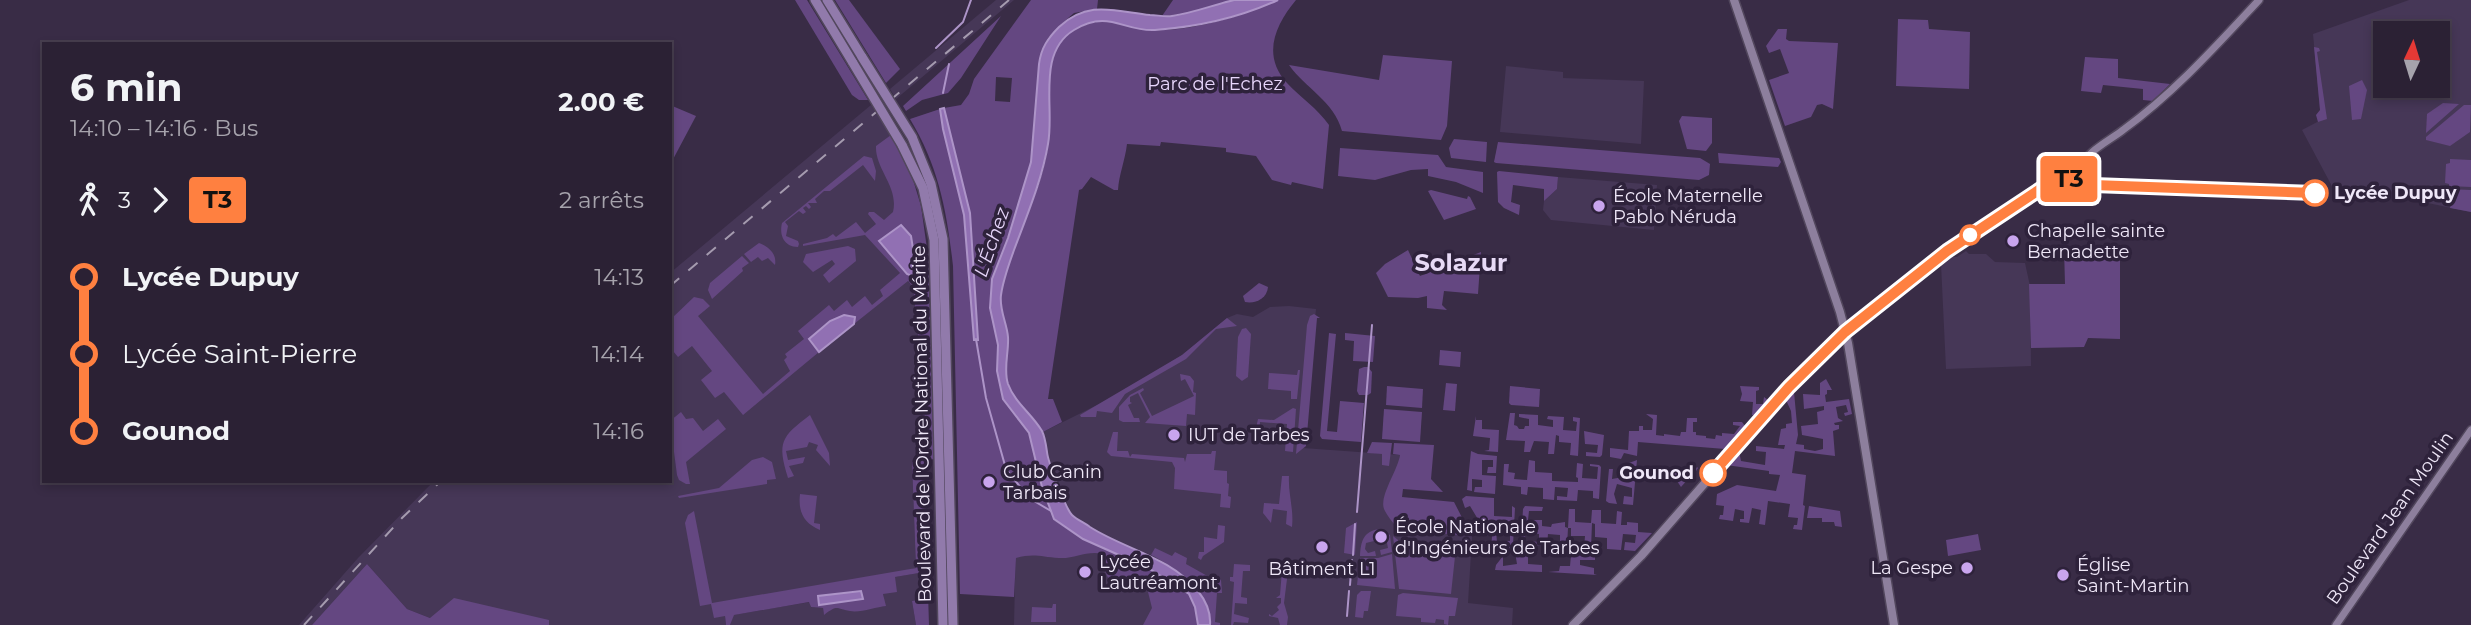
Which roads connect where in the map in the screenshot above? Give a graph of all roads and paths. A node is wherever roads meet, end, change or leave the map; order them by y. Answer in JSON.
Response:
{"nodes":[{"id":1,"x":815,"y":0,"type":"edge"},
{"id":2,"x":827,"y":0,"type":"edge"},
{"id":3,"x":1734,"y":0,"type":"edge"},
{"id":4,"x":2259,"y":0,"type":"edge"},
{"id":5,"x":2080,"y":168,"type":"junction"},
{"id":6,"x":2068,"y":179,"type":"junction"},
{"id":7,"x":1845,"y":332,"type":"junction"},
{"id":8,"x":2471,"y":430,"type":"edge"},
{"id":9,"x":943,"y":625,"type":"edge"},
{"id":10,"x":953,"y":625,"type":"edge"},
{"id":11,"x":1573,"y":625,"type":"edge"},
{"id":12,"x":1895,"y":625,"type":"edge"},
{"id":13,"x":2336,"y":625,"type":"edge"}],
"edges":[{"from":1,"to":9,"type":"main road","name":"Boulevard de l'Ordre National du Mérite","bridge":true},
{"from":2,"to":10,"type":"main road","name":"Boulevard de l'Ordre National du Mérite","bridge":true},
{"from":3,"to":7,"type":"main road"},
{"from":4,"to":5,"type":"street"},
{"from":5,"to":6,"type":"street"},
{"from":5,"to":6,"type":"street"},
{"from":6,"to":7,"type":"street"},
{"from":7,"to":11,"type":"main road"},
{"from":7,"to":12,"type":"main road"},
{"from":8,"to":13,"type":"street","name":"Boulevard Jean Moulin"}]}
